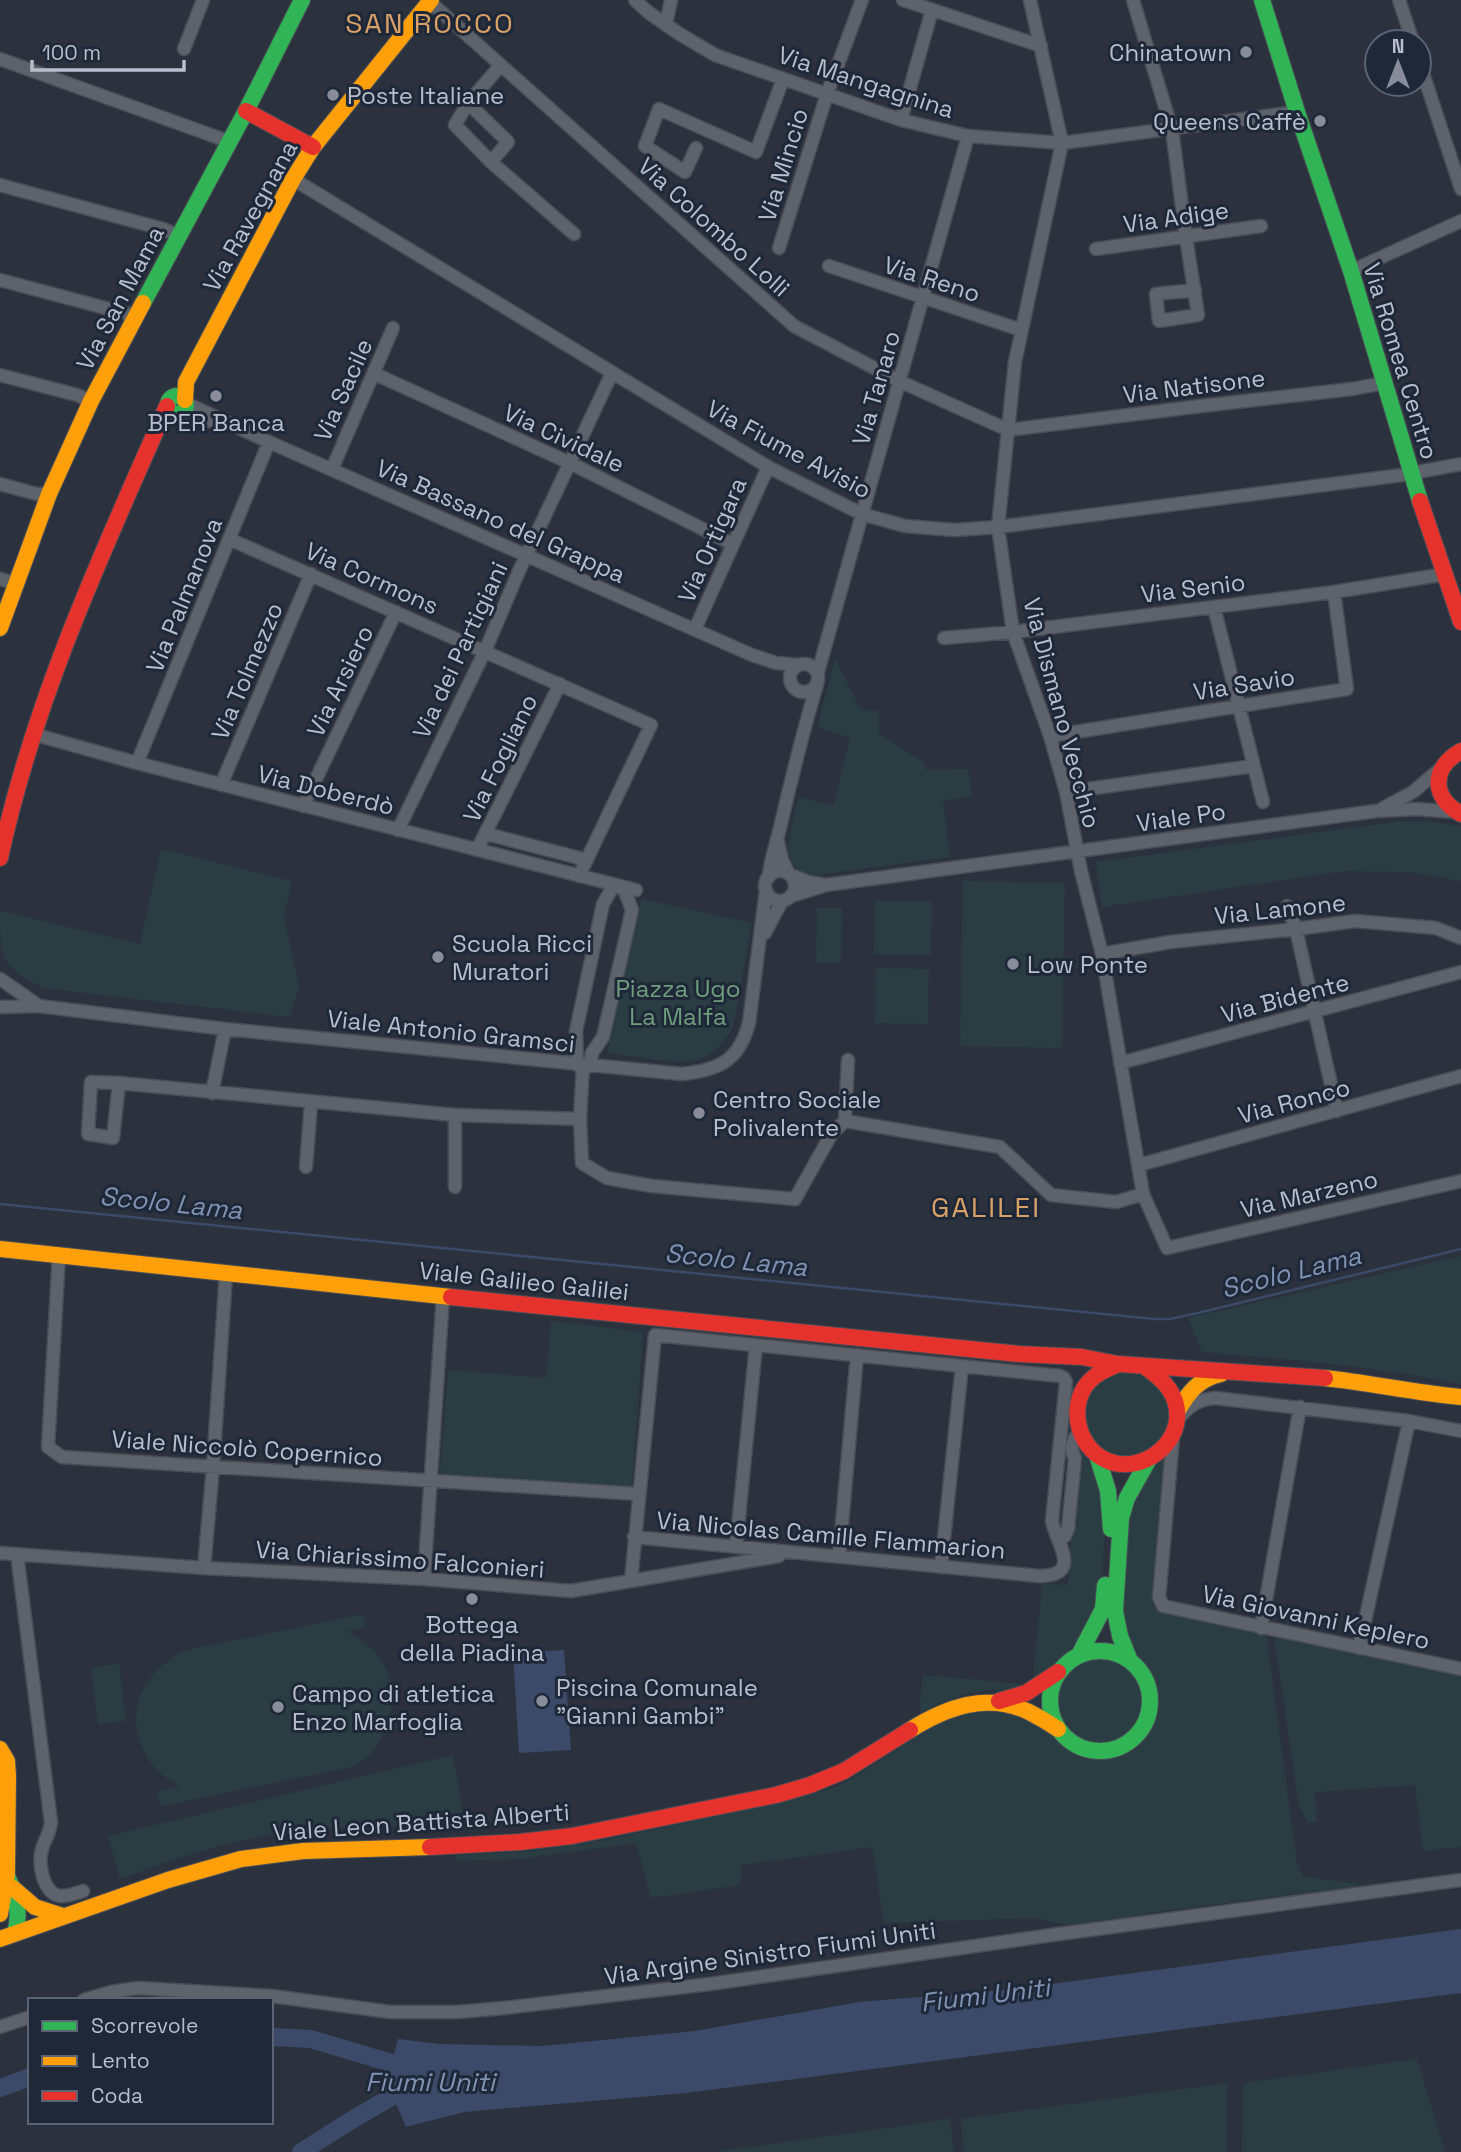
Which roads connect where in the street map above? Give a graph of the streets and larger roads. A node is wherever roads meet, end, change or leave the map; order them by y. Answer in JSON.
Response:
{"nodes":[{"id":1,"x":203,"y":0,"type":"edge"},
{"id":2,"x":635,"y":0,"type":"edge"},
{"id":3,"x":671,"y":0,"type":"edge"},
{"id":4,"x":862,"y":0,"type":"edge"},
{"id":5,"x":903,"y":0,"type":"edge"},
{"id":6,"x":1030,"y":0,"type":"edge"},
{"id":7,"x":1133,"y":0,"type":"edge"},
{"id":8,"x":1262,"y":0,"type":"edge"},
{"id":9,"x":1399,"y":0,"type":"edge"},
{"id":10,"x":431,"y":1,"type":"edge"},
{"id":11,"x":297,"y":2,"type":"edge"},
{"id":12,"x":932,"y":10,"type":"junction"},
{"id":13,"x":666,"y":24,"type":"junction"},
{"id":14,"x":1408,"y":28,"type":"edge"},
{"id":15,"x":1041,"y":46,"type":"junction"},
{"id":16,"x":184,"y":49,"type":"dead end"},
{"id":17,"x":0,"y":59,"type":"edge"},
{"id":18,"x":501,"y":65,"type":"junction"},
{"id":19,"x":783,"y":79,"type":"junction"},
{"id":20,"x":827,"y":94,"type":"junction"},
{"id":21,"x":1431,"y":98,"type":"edge"},
{"id":22,"x":1293,"y":99,"type":"junction"},
{"id":23,"x":468,"y":103,"type":"junction"},
{"id":24,"x":246,"y":111,"type":"junction"},
{"id":25,"x":1269,"y":116,"type":"junction"},
{"id":26,"x":901,"y":120,"type":"junction"},
{"id":27,"x":1172,"y":130,"type":"junction"},
{"id":28,"x":968,"y":136,"type":"junction"},
{"id":29,"x":229,"y":140,"type":"junction"},
{"id":30,"x":1062,"y":143,"type":"junction"},
{"id":31,"x":313,"y":147,"type":"junction"},
{"id":32,"x":696,"y":148,"type":"dead end"},
{"id":33,"x":491,"y":162,"type":"junction"},
{"id":34,"x":293,"y":179,"type":"junction"},
{"id":35,"x":0,"y":185,"type":"edge"},
{"id":36,"x":1461,"y":189,"type":"edge"},
{"id":37,"x":1461,"y":221,"type":"edge"},
{"id":38,"x":1261,"y":226,"type":"dead end"},
{"id":39,"x":574,"y":234,"type":"dead end"},
{"id":40,"x":1186,"y":237,"type":"junction"},
{"id":41,"x":178,"y":238,"type":"junction"},
{"id":42,"x":779,"y":248,"type":"dead end"},
{"id":43,"x":1096,"y":249,"type":"dead end"},
{"id":44,"x":829,"y":266,"type":"dead end"},
{"id":45,"x":1351,"y":271,"type":"junction"},
{"id":46,"x":0,"y":280,"type":"edge"},
{"id":47,"x":1195,"y":290,"type":"dead end"},
{"id":48,"x":923,"y":298,"type":"junction"},
{"id":49,"x":136,"y":314,"type":"junction"},
{"id":50,"x":393,"y":328,"type":"dead end"},
{"id":51,"x":1021,"y":330,"type":"junction"},
{"id":52,"x":611,"y":373,"type":"junction"},
{"id":53,"x":375,"y":374,"type":"junction"},
{"id":54,"x":0,"y":375,"type":"edge"},
{"id":55,"x":899,"y":381,"type":"junction"},
{"id":56,"x":1384,"y":383,"type":"junction"},
{"id":57,"x":92,"y":401,"type":"junction"},
{"id":58,"x":179,"y":408,"type":"junction"},
{"id":59,"x":1007,"y":430,"type":"junction"},
{"id":60,"x":269,"y":442,"type":"junction"},
{"id":61,"x":570,"y":463,"type":"junction"},
{"id":62,"x":1461,"y":464,"type":"edge"},
{"id":63,"x":768,"y":467,"type":"junction"},
{"id":64,"x":332,"y":469,"type":"junction"},
{"id":65,"x":1411,"y":473,"type":"junction"},
{"id":66,"x":0,"y":484,"type":"edge"},
{"id":67,"x":49,"y":494,"type":"junction"},
{"id":68,"x":862,"y":514,"type":"junction"},
{"id":69,"x":998,"y":527,"type":"junction"},
{"id":70,"x":229,"y":539,"type":"junction"},
{"id":71,"x":733,"y":544,"type":"junction"},
{"id":72,"x":527,"y":555,"type":"junction"},
{"id":73,"x":311,"y":574,"type":"junction"},
{"id":74,"x":1446,"y":574,"type":"junction"},
{"id":75,"x":7,"y":583,"type":"edge"},
{"id":76,"x":1334,"y":592,"type":"junction"},
{"id":77,"x":1214,"y":607,"type":"junction"},
{"id":78,"x":396,"y":612,"type":"junction"},
{"id":79,"x":1461,"y":622,"type":"edge"},
{"id":80,"x":0,"y":628,"type":"edge"},
{"id":81,"x":695,"y":629,"type":"junction"},
{"id":82,"x":1013,"y":632,"type":"junction"},
{"id":83,"x":944,"y":638,"type":"dead end"},
{"id":84,"x":485,"y":651,"type":"junction"},
{"id":85,"x":822,"y":651,"type":"junction"},
{"id":86,"x":752,"y":655,"type":"junction"},
{"id":87,"x":800,"y":664,"type":"junction"},
{"id":88,"x":818,"y":678,"type":"junction"},
{"id":89,"x":560,"y":684,"type":"junction"},
{"id":90,"x":793,"y":685,"type":"junction"},
{"id":91,"x":1238,"y":706,"type":"junction"},
{"id":92,"x":33,"y":734,"type":"junction"},
{"id":93,"x":1050,"y":736,"type":"junction"},
{"id":94,"x":800,"y":740,"type":"junction"},
{"id":95,"x":1459,"y":748,"type":"edge"},
{"id":96,"x":137,"y":763,"type":"junction"},
{"id":97,"x":1254,"y":766,"type":"junction"},
{"id":98,"x":1441,"y":768,"type":"junction"},
{"id":99,"x":221,"y":785,"type":"junction"},
{"id":100,"x":1066,"y":792,"type":"junction"},
{"id":101,"x":1263,"y":802,"type":"dead end"},
{"id":102,"x":303,"y":806,"type":"junction"},
{"id":103,"x":6,"y":808,"type":"edge"},
{"id":104,"x":1376,"y":811,"type":"junction"},
{"id":105,"x":1458,"y":813,"type":"edge"},
{"id":106,"x":398,"y":830,"type":"junction"},
{"id":107,"x":486,"y":834,"type":"junction"},
{"id":108,"x":777,"y":841,"type":"junction"},
{"id":109,"x":477,"y":850,"type":"junction"},
{"id":110,"x":1077,"y":852,"type":"junction"},
{"id":111,"x":0,"y":858,"type":"edge"},
{"id":112,"x":587,"y":860,"type":"junction"},
{"id":113,"x":789,"y":874,"type":"junction"},
{"id":114,"x":579,"y":876,"type":"junction"},
{"id":115,"x":610,"y":883,"type":"junction"},
{"id":116,"x":767,"y":883,"type":"junction"},
{"id":117,"x":826,"y":885,"type":"junction"},
{"id":118,"x":636,"y":890,"type":"dead end"},
{"id":119,"x":786,"y":898,"type":"junction"},
{"id":120,"x":605,"y":900,"type":"junction"},
{"id":121,"x":629,"y":901,"type":"junction"},
{"id":122,"x":1287,"y":906,"type":"dead end"},
{"id":123,"x":1296,"y":929,"type":"junction"},
{"id":124,"x":1461,"y":938,"type":"edge"},
{"id":125,"x":761,"y":939,"type":"junction"},
{"id":126,"x":1102,"y":954,"type":"junction"},
{"id":127,"x":1461,"y":972,"type":"edge"},
{"id":128,"x":0,"y":979,"type":"edge"},
{"id":129,"x":39,"y":1006,"type":"junction"},
{"id":130,"x":0,"y":1007,"type":"edge"},
{"id":131,"x":1315,"y":1012,"type":"junction"},
{"id":132,"x":225,"y":1029,"type":"junction"},
{"id":133,"x":577,"y":1041,"type":"junction"},
{"id":134,"x":598,"y":1044,"type":"junction"},
{"id":135,"x":848,"y":1060,"type":"dead end"},
{"id":136,"x":1120,"y":1063,"type":"junction"},
{"id":137,"x":583,"y":1065,"type":"junction"},
{"id":138,"x":1461,"y":1076,"type":"edge"},
{"id":139,"x":118,"y":1083,"type":"junction"},
{"id":140,"x":212,"y":1093,"type":"junction"},
{"id":141,"x":311,"y":1103,"type":"junction"},
{"id":142,"x":1338,"y":1111,"type":"junction"},
{"id":143,"x":455,"y":1115,"type":"junction"},
{"id":144,"x":580,"y":1119,"type":"junction"},
{"id":145,"x":845,"y":1121,"type":"junction"},
{"id":146,"x":1139,"y":1165,"type":"junction"},
{"id":147,"x":306,"y":1167,"type":"dead end"},
{"id":148,"x":1461,"y":1181,"type":"edge"},
{"id":149,"x":455,"y":1187,"type":"dead end"},
{"id":150,"x":1143,"y":1194,"type":"junction"},
{"id":151,"x":1167,"y":1248,"type":"joint"},
{"id":152,"x":0,"y":1249,"type":"edge"},
{"id":153,"x":59,"y":1254,"type":"junction"},
{"id":154,"x":226,"y":1273,"type":"junction"},
{"id":155,"x":443,"y":1296,"type":"junction"},
{"id":156,"x":701,"y":1322,"type":"junction"},
{"id":157,"x":820,"y":1334,"type":"junction"},
{"id":158,"x":700,"y":1340,"type":"junction"},
{"id":159,"x":757,"y":1345,"type":"junction"},
{"id":160,"x":818,"y":1351,"type":"junction"},
{"id":161,"x":1019,"y":1354,"type":"junction"},
{"id":162,"x":857,"y":1355,"type":"junction"},
{"id":163,"x":1043,"y":1356,"type":"junction"},
{"id":164,"x":1118,"y":1364,"type":"junction"},
{"id":165,"x":962,"y":1366,"type":"junction"},
{"id":166,"x":1145,"y":1367,"type":"junction"},
{"id":167,"x":1018,"y":1371,"type":"junction"},
{"id":168,"x":1242,"y":1372,"type":"junction"},
{"id":169,"x":1085,"y":1385,"type":"junction"},
{"id":170,"x":1438,"y":1395,"type":"junction"},
{"id":171,"x":1461,"y":1397,"type":"edge"},
{"id":172,"x":1461,"y":1404,"type":"edge"},
{"id":173,"x":1300,"y":1406,"type":"junction"},
{"id":174,"x":1076,"y":1408,"type":"junction"},
{"id":175,"x":1409,"y":1421,"type":"junction"},
{"id":176,"x":1176,"y":1422,"type":"junction"},
{"id":177,"x":1062,"y":1423,"type":"junction"},
{"id":178,"x":1461,"y":1431,"type":"edge"},
{"id":179,"x":1079,"y":1432,"type":"junction"},
{"id":180,"x":1065,"y":1452,"type":"junction"},
{"id":181,"x":1097,"y":1455,"type":"junction"},
{"id":182,"x":1149,"y":1460,"type":"junction"},
{"id":183,"x":213,"y":1467,"type":"junction"},
{"id":184,"x":430,"y":1482,"type":"junction"},
{"id":185,"x":639,"y":1494,"type":"junction"},
{"id":186,"x":634,"y":1537,"type":"junction"},
{"id":187,"x":736,"y":1547,"type":"junction"},
{"id":188,"x":0,"y":1553,"type":"edge"},
{"id":189,"x":795,"y":1553,"type":"junction"},
{"id":190,"x":17,"y":1554,"type":"junction"},
{"id":191,"x":839,"y":1557,"type":"junction"},
{"id":192,"x":941,"y":1567,"type":"junction"},
{"id":193,"x":204,"y":1568,"type":"junction"},
{"id":194,"x":424,"y":1579,"type":"junction"},
{"id":195,"x":631,"y":1581,"type":"junction"},
{"id":196,"x":1261,"y":1628,"type":"junction"},
{"id":197,"x":1359,"y":1648,"type":"junction"},
{"id":198,"x":1079,"y":1655,"type":"junction"},
{"id":199,"x":1130,"y":1661,"type":"junction"},
{"id":200,"x":1461,"y":1666,"type":"edge"},
{"id":201,"x":1058,"y":1672,"type":"junction"},
{"id":202,"x":999,"y":1702,"type":"junction"},
{"id":203,"x":1058,"y":1729,"type":"junction"},
{"id":204,"x":0,"y":1749,"type":"edge"},
{"id":205,"x":1461,"y":1880,"type":"edge"},
{"id":206,"x":10,"y":1881,"type":"junction"},
{"id":207,"x":83,"y":1891,"type":"dead end"},
{"id":208,"x":1,"y":1912,"type":"edge"},
{"id":209,"x":63,"y":1916,"type":"junction"},
{"id":210,"x":8,"y":1936,"type":"edge"},
{"id":211,"x":91,"y":1998,"type":"edge"},
{"id":212,"x":28,"y":2018,"type":"edge"},
{"id":213,"x":0,"y":2027,"type":"edge"}],
"edges":[{"from":1,"to":16,"type":"street"},
{"from":2,"to":13,"type":"street","name":"Via Mangagnina"},
{"from":3,"to":13,"type":"street"},
{"from":4,"to":20,"type":"street","name":"Via Mincio"},
{"from":5,"to":12,"type":"street"},
{"from":6,"to":15,"type":"street"},
{"from":7,"to":27,"type":"street"},
{"from":8,"to":22,"type":"street","name":"Via Romea Centro"},
{"from":9,"to":14,"type":"street"},
{"from":10,"to":18,"type":"street","name":"Via Colombo Lolli"},
{"from":10,"to":31,"type":"street","name":"Via Ravegnana"},
{"from":11,"to":24,"type":"street","name":"Via San Mama"},
{"from":12,"to":15,"type":"street"},
{"from":12,"to":26,"type":"street"},
{"from":13,"to":19,"type":"street","name":"Via Mangagnina"},
{"from":15,"to":30,"type":"street"},
{"from":17,"to":29,"type":"street"},
{"from":18,"to":23,"type":"street"},
{"from":18,"to":55,"type":"street","name":"Via Colombo Lolli"},
{"from":19,"to":20,"type":"street","name":"Via Mangagnina"},
{"from":19,"to":32,"type":"street"},
{"from":20,"to":26,"type":"street","name":"Via Mangagnina"},
{"from":20,"to":42,"type":"street","name":"Via Mincio"},
{"from":21,"to":36,"type":"street"},
{"from":22,"to":25,"type":"street","name":"Via Mangagnina"},
{"from":22,"to":25,"type":"street"},
{"from":22,"to":45,"type":"street","name":"Via Romea Centro"},
{"from":23,"to":33,"type":"street"},
{"from":23,"to":33,"type":"street"},
{"from":24,"to":29,"type":"street","name":"Via San Mama"},
{"from":24,"to":31,"type":"street"},
{"from":25,"to":27,"type":"street","name":"Via Mangagnina"},
{"from":26,"to":28,"type":"street","name":"Via Mangagnina"},
{"from":27,"to":30,"type":"street","name":"Via Mangagnina"},
{"from":27,"to":40,"type":"street"},
{"from":28,"to":30,"type":"street","name":"Via Mangagnina"},
{"from":28,"to":48,"type":"street","name":"Via Tanaro"},
{"from":29,"to":41,"type":"street","name":"Via San Mama"},
{"from":30,"to":51,"type":"street","name":"Via Dismano Vecchio"},
{"from":31,"to":34,"type":"street","name":"Via Ravegnana"},
{"from":33,"to":39,"type":"street"},
{"from":34,"to":52,"type":"street","name":"Via Fiume Avisio"},
{"from":34,"to":58,"type":"street","name":"Via Ravegnana"},
{"from":35,"to":41,"type":"street"},
{"from":37,"to":45,"type":"street"},
{"from":38,"to":40,"type":"street","name":"Via Adige"},
{"from":40,"to":43,"type":"street","name":"Via Adige"},
{"from":40,"to":47,"type":"street"},
{"from":41,"to":49,"type":"street","name":"Via San Mama"},
{"from":44,"to":48,"type":"street","name":"Via Reno"},
{"from":45,"to":56,"type":"street","name":"Via Romea Centro"},
{"from":46,"to":49,"type":"street"},
{"from":48,"to":51,"type":"street","name":"Via Reno"},
{"from":48,"to":55,"type":"street","name":"Via Tanaro"},
{"from":49,"to":57,"type":"street","name":"Via San Mama"},
{"from":50,"to":53,"type":"street","name":"Via Sacile"},
{"from":51,"to":59,"type":"street","name":"Via Dismano Vecchio"},
{"from":52,"to":61,"type":"street","name":"Via dei Partigiani"},
{"from":52,"to":63,"type":"street","name":"Via Fiume Avisio"},
{"from":53,"to":61,"type":"street","name":"Via Cividale"},
{"from":53,"to":64,"type":"street","name":"Via Sacile"},
{"from":54,"to":57,"type":"street"},
{"from":55,"to":59,"type":"street","name":"Via Colombo Lolli"},
{"from":55,"to":68,"type":"street","name":"Via Tanaro"},
{"from":56,"to":59,"type":"street","name":"Via Natisone"},
{"from":56,"to":65,"type":"street","name":"Via Romea Centro"},
{"from":57,"to":67,"type":"street","name":"Via San Mama"},
{"from":58,"to":60,"type":"street","name":"Via Bassano del Grappa"},
{"from":58,"to":92,"type":"street","name":"Via Ravegnana"},
{"from":59,"to":69,"type":"street","name":"Via Dismano Vecchio"},
{"from":60,"to":64,"type":"street","name":"Via Bassano del Grappa"},
{"from":60,"to":70,"type":"street","name":"Via Palmanova"},
{"from":61,"to":71,"type":"street","name":"Via Cividale"},
{"from":61,"to":72,"type":"street","name":"Via dei Partigiani"},
{"from":62,"to":65,"type":"street","name":"Via Fiume Avisio"},
{"from":63,"to":68,"type":"street","name":"Via Fiume Avisio"},
{"from":63,"to":71,"type":"street","name":"Via Ortigara"},
{"from":64,"to":72,"type":"street","name":"Via Bassano del Grappa"},
{"from":65,"to":69,"type":"street","name":"Via Fiume Avisio"},
{"from":65,"to":74,"type":"street","name":"Via Romea Centro"},
{"from":66,"to":67,"type":"street"},
{"from":67,"to":75,"type":"street","name":"Via San Mama"},
{"from":68,"to":69,"type":"street","name":"Via Fiume Avisio"},
{"from":68,"to":85,"type":"street","name":"Via Tanaro"},
{"from":69,"to":82,"type":"street","name":"Via Dismano Vecchio"},
{"from":70,"to":73,"type":"street","name":"Via Cormons"},
{"from":70,"to":96,"type":"street","name":"Via Palmanova"},
{"from":71,"to":81,"type":"street","name":"Via Ortigara"},
{"from":72,"to":81,"type":"street","name":"Via Bassano del Grappa"},
{"from":72,"to":84,"type":"street","name":"Via dei Partigiani"},
{"from":73,"to":78,"type":"street","name":"Via Cormons"},
{"from":73,"to":99,"type":"street","name":"Via Tolmezzo"},
{"from":74,"to":76,"type":"street","name":"Via Senio"},
{"from":74,"to":79,"type":"street","name":"Via Romea Centro"},
{"from":75,"to":80,"type":"street","name":"Via San Mama"},
{"from":76,"to":77,"type":"street","name":"Via Senio"},
{"from":76,"to":91,"type":"street","name":"Via Savio"},
{"from":77,"to":82,"type":"street","name":"Via Senio"},
{"from":77,"to":91,"type":"street"},
{"from":78,"to":84,"type":"street","name":"Via Cormons"},
{"from":78,"to":102,"type":"street","name":"Via Arsiero"},
{"from":81,"to":86,"type":"street","name":"Via Bassano del Grappa"},
{"from":82,"to":83,"type":"street","name":"Via Senio"},
{"from":82,"to":93,"type":"street","name":"Via Dismano Vecchio"},
{"from":84,"to":89,"type":"street","name":"Via Cormons"},
{"from":84,"to":106,"type":"street","name":"Via dei Partigiani"},
{"from":85,"to":87,"type":"street"},
{"from":85,"to":88,"type":"street","name":"Via Tanaro"},
{"from":86,"to":87,"type":"street","name":"Via Bassano del Grappa"},
{"from":86,"to":90,"type":"street","name":"Via Bassano del Grappa"},
{"from":87,"to":88,"type":"street"},
{"from":87,"to":90,"type":"street"},
{"from":88,"to":90,"type":"street"},
{"from":88,"to":94,"type":"street","name":"Viale Antonio Gramsci"},
{"from":89,"to":107,"type":"street","name":"Via Fogliano"},
{"from":89,"to":112,"type":"street","name":"Via Cormons"},
{"from":90,"to":94,"type":"street","name":"Viale Antonio Gramsci"},
{"from":91,"to":93,"type":"street","name":"Via Savio"},
{"from":91,"to":97,"type":"street"},
{"from":92,"to":96,"type":"street","name":"Via Doberdò"},
{"from":92,"to":103,"type":"street","name":"Via Ravegnana"},
{"from":93,"to":100,"type":"street","name":"Via Dismano Vecchio"},
{"from":94,"to":108,"type":"street","name":"Viale Antonio Gramsci"},
{"from":95,"to":98,"type":"street"},
{"from":96,"to":99,"type":"street","name":"Via Doberdò"},
{"from":97,"to":100,"type":"street"},
{"from":97,"to":101,"type":"street"},
{"from":98,"to":104,"type":"street","name":"Viale Po"},
{"from":98,"to":105,"type":"street"},
{"from":99,"to":102,"type":"street","name":"Via Doberdò"},
{"from":100,"to":110,"type":"street","name":"Via Dismano Vecchio"},
{"from":102,"to":106,"type":"street","name":"Via Doberdò"},
{"from":103,"to":111,"type":"street","name":"Via Ravegnana"},
{"from":104,"to":105,"type":"street","name":"Viale Po"},
{"from":104,"to":110,"type":"street","name":"Viale Po"},
{"from":106,"to":109,"type":"street","name":"Via Doberdò"},
{"from":107,"to":109,"type":"street","name":"Via Fogliano"},
{"from":107,"to":112,"type":"street"},
{"from":108,"to":113,"type":"street"},
{"from":108,"to":116,"type":"street","name":"Viale Antonio Gramsci"},
{"from":109,"to":114,"type":"street","name":"Via Doberdò"},
{"from":110,"to":117,"type":"street","name":"Viale Po"},
{"from":110,"to":126,"type":"street","name":"Via Dismano Vecchio"},
{"from":112,"to":114,"type":"street"},
{"from":113,"to":116,"type":"street"},
{"from":113,"to":117,"type":"street","name":"Viale Po"},
{"from":113,"to":119,"type":"street"},
{"from":114,"to":115,"type":"street","name":"Via Doberdò"},
{"from":115,"to":118,"type":"street"},
{"from":115,"to":120,"type":"street"},
{"from":115,"to":121,"type":"street"},
{"from":116,"to":119,"type":"street"},
{"from":116,"to":125,"type":"street","name":"Viale Antonio Gramsci"},
{"from":117,"to":119,"type":"street","name":"Viale Po"},
{"from":119,"to":125,"type":"street","name":"Viale Antonio Gramsci"},
{"from":120,"to":121,"type":"street"},
{"from":120,"to":133,"type":"street"},
{"from":121,"to":134,"type":"street"},
{"from":122,"to":123,"type":"street"},
{"from":123,"to":124,"type":"street","name":"Via Lamone"},
{"from":123,"to":126,"type":"street","name":"Via Lamone"},
{"from":123,"to":131,"type":"street"},
{"from":125,"to":137,"type":"street","name":"Viale Antonio Gramsci"},
{"from":126,"to":136,"type":"street","name":"Via Dismano Vecchio"},
{"from":127,"to":131,"type":"street","name":"Via Bidente"},
{"from":128,"to":129,"type":"street","name":"Viale Antonio Gramsci"},
{"from":129,"to":130,"type":"street","name":"Viale Antonio Gramsci"},
{"from":129,"to":132,"type":"street","name":"Viale Antonio Gramsci"},
{"from":131,"to":136,"type":"street","name":"Via Bidente"},
{"from":131,"to":142,"type":"street"},
{"from":132,"to":137,"type":"street","name":"Viale Antonio Gramsci"},
{"from":132,"to":140,"type":"street"},
{"from":133,"to":134,"type":"street"},
{"from":133,"to":137,"type":"street"},
{"from":134,"to":137,"type":"street"},
{"from":135,"to":145,"type":"street"},
{"from":136,"to":146,"type":"street","name":"Via Dismano Vecchio"},
{"from":137,"to":144,"type":"street"},
{"from":138,"to":142,"type":"street","name":"Via Ronco"},
{"from":139,"to":139,"type":"street"},
{"from":139,"to":140,"type":"street"},
{"from":140,"to":141,"type":"street"},
{"from":141,"to":143,"type":"street"},
{"from":141,"to":147,"type":"street"},
{"from":142,"to":146,"type":"street","name":"Via Ronco"},
{"from":143,"to":144,"type":"street"},
{"from":143,"to":149,"type":"street"},
{"from":144,"to":145,"type":"street"},
{"from":145,"to":150,"type":"street"},
{"from":146,"to":150,"type":"street","name":"Via Dismano Vecchio"},
{"from":148,"to":151,"type":"street","name":"Via Marzeno"},
{"from":150,"to":151,"type":"street","name":"Via Dismano Vecchio"},
{"from":152,"to":153,"type":"street","name":"Viale Galileo Galilei"},
{"from":153,"to":154,"type":"street","name":"Viale Galileo Galilei"},
{"from":153,"to":183,"type":"street","name":"Viale Niccolò Copernico"},
{"from":154,"to":155,"type":"street","name":"Viale Galileo Galilei"},
{"from":154,"to":183,"type":"street"},
{"from":155,"to":156,"type":"street","name":"Viale Galileo Galilei"},
{"from":155,"to":184,"type":"street"},
{"from":156,"to":157,"type":"street","name":"Viale Galileo Galilei"},
{"from":156,"to":158,"type":"street"},
{"from":157,"to":160,"type":"street"},
{"from":157,"to":161,"type":"street","name":"Viale Galileo Galilei"},
{"from":158,"to":159,"type":"street"},
{"from":158,"to":185,"type":"street"},
{"from":159,"to":160,"type":"street"},
{"from":159,"to":187,"type":"street"},
{"from":160,"to":162,"type":"street"},
{"from":161,"to":163,"type":"street","name":"Viale Galileo Galilei"},
{"from":161,"to":167,"type":"street"},
{"from":162,"to":165,"type":"street"},
{"from":162,"to":191,"type":"street"},
{"from":163,"to":164,"type":"street","name":"Viale Galileo Galilei"},
{"from":163,"to":169,"type":"street"},
{"from":164,"to":166,"type":"street"},
{"from":164,"to":169,"type":"street"},
{"from":165,"to":167,"type":"street"},
{"from":165,"to":192,"type":"street"},
{"from":166,"to":168,"type":"street"},
{"from":166,"to":176,"type":"street"},
{"from":167,"to":177,"type":"street"},
{"from":168,"to":170,"type":"street"},
{"from":168,"to":176,"type":"street"},
{"from":169,"to":174,"type":"street"},
{"from":170,"to":171,"type":"street"},
{"from":170,"to":172,"type":"street"},
{"from":173,"to":175,"type":"street"},
{"from":173,"to":176,"type":"street"},
{"from":173,"to":196,"type":"street"},
{"from":174,"to":177,"type":"street"},
{"from":174,"to":179,"type":"street"},
{"from":175,"to":178,"type":"street"},
{"from":175,"to":197,"type":"street"},
{"from":176,"to":182,"type":"street"},
{"from":176,"to":196,"type":"street","name":"Via Giovanni Keplero"},
{"from":177,"to":180,"type":"street"},
{"from":179,"to":180,"type":"street"},
{"from":179,"to":181,"type":"street"},
{"from":180,"to":192,"type":"street","name":"Via Nicolas Camille Flammarion"},
{"from":181,"to":182,"type":"street"},
{"from":181,"to":198,"type":"street"},
{"from":182,"to":199,"type":"street"},
{"from":183,"to":184,"type":"street","name":"Viale Niccolò Copernico"},
{"from":183,"to":193,"type":"street"},
{"from":184,"to":185,"type":"street","name":"Viale Niccolò Copernico"},
{"from":184,"to":194,"type":"street"},
{"from":185,"to":186,"type":"street"},
{"from":186,"to":187,"type":"street","name":"Via Nicolas Camille Flammarion"},
{"from":186,"to":195,"type":"street"},
{"from":187,"to":189,"type":"street","name":"Via Nicolas Camille Flammarion"},
{"from":188,"to":190,"type":"street","name":"Via Chiarissimo Falconieri"},
{"from":189,"to":191,"type":"street","name":"Via Nicolas Camille Flammarion"},
{"from":189,"to":195,"type":"street","name":"Via Chiarissimo Falconieri"},
{"from":190,"to":193,"type":"street","name":"Via Chiarissimo Falconieri"},
{"from":190,"to":207,"type":"street"},
{"from":191,"to":192,"type":"street","name":"Via Nicolas Camille Flammarion"},
{"from":193,"to":194,"type":"street","name":"Via Chiarissimo Falconieri"},
{"from":194,"to":195,"type":"street","name":"Via Chiarissimo Falconieri"},
{"from":196,"to":197,"type":"street","name":"Via Giovanni Keplero"},
{"from":197,"to":200,"type":"street","name":"Via Giovanni Keplero"},
{"from":198,"to":199,"type":"street"},
{"from":198,"to":201,"type":"street"},
{"from":199,"to":203,"type":"street"},
{"from":201,"to":202,"type":"street","name":"Viale Leon Battista Alberti"},
{"from":201,"to":203,"type":"street"},
{"from":202,"to":203,"type":"street","name":"Viale Leon Battista Alberti"},
{"from":202,"to":209,"type":"street","name":"Viale Leon Battista Alberti"},
{"from":204,"to":206,"type":"street"},
{"from":205,"to":211,"type":"street","name":"Via Argine Sinistro Fiumi Uniti"},
{"from":206,"to":208,"type":"street"},
{"from":206,"to":209,"type":"street"},
{"from":206,"to":210,"type":"street"},
{"from":208,"to":210,"type":"street"},
{"from":209,"to":210,"type":"street","name":"Viale Leon Battista Alberti"},
{"from":212,"to":213,"type":"street"}]}
